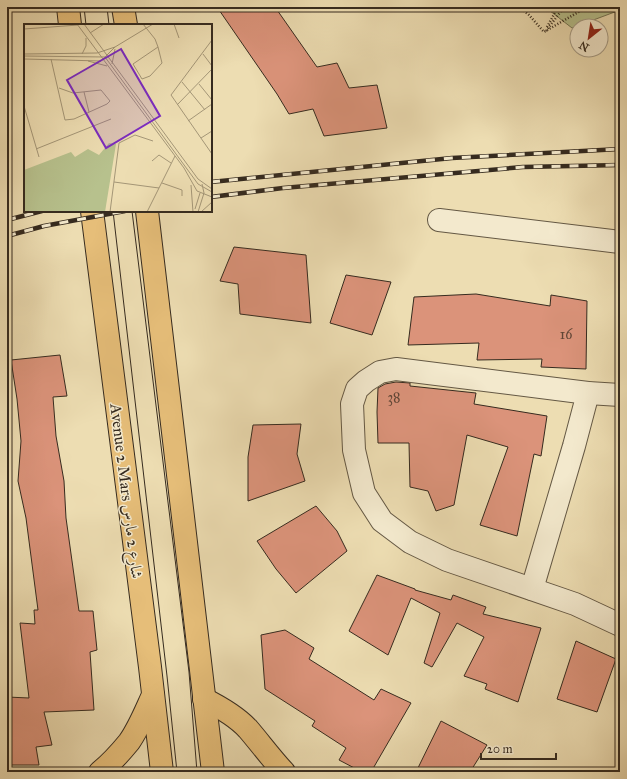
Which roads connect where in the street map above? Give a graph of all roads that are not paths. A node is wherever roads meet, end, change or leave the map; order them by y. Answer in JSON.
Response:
{"nodes":[{"id":1,"x":68,"y":7,"type":"edge"},
{"id":2,"x":123,"y":7,"type":"edge"},
{"id":3,"x":70,"y":24,"type":"edge"},
{"id":4,"x":126,"y":24,"type":"edge"},
{"id":5,"x":92,"y":212,"type":"edge"},
{"id":6,"x":147,"y":212,"type":"edge"},
{"id":7,"x":439,"y":220,"type":"dead end"},
{"id":8,"x":620,"y":242,"type":"edge"},
{"id":9,"x":588,"y":394,"type":"junction"},
{"id":10,"x":620,"y":395,"type":"edge"},
{"id":11,"x":532,"y":589,"type":"junction"},
{"id":12,"x":620,"y":625,"type":"edge"},
{"id":13,"x":153,"y":695,"type":"junction"},
{"id":14,"x":204,"y":699,"type":"junction"},
{"id":15,"x":100,"y":772,"type":"edge"},
{"id":16,"x":162,"y":772,"type":"edge"},
{"id":17,"x":213,"y":772,"type":"edge"},
{"id":18,"x":284,"y":772,"type":"edge"}],
"edges":[{"from":1,"to":3,"type":"main road"},
{"from":2,"to":4,"type":"main road"},
{"from":5,"to":13,"type":"main road","name":"Avenue 2 Mars شارع 2 مارس"},
{"from":6,"to":14,"type":"main road"},
{"from":7,"to":8,"type":"street"},
{"from":9,"to":10,"type":"street"},
{"from":9,"to":11,"type":"street"},
{"from":9,"to":11,"type":"street"},
{"from":11,"to":12,"type":"street"},
{"from":13,"to":15,"type":"main road"},
{"from":13,"to":16,"type":"main road","name":"Avenue 2 Mars شارع 2 مارس"},
{"from":14,"to":17,"type":"main road"},
{"from":14,"to":18,"type":"main road"}]}
